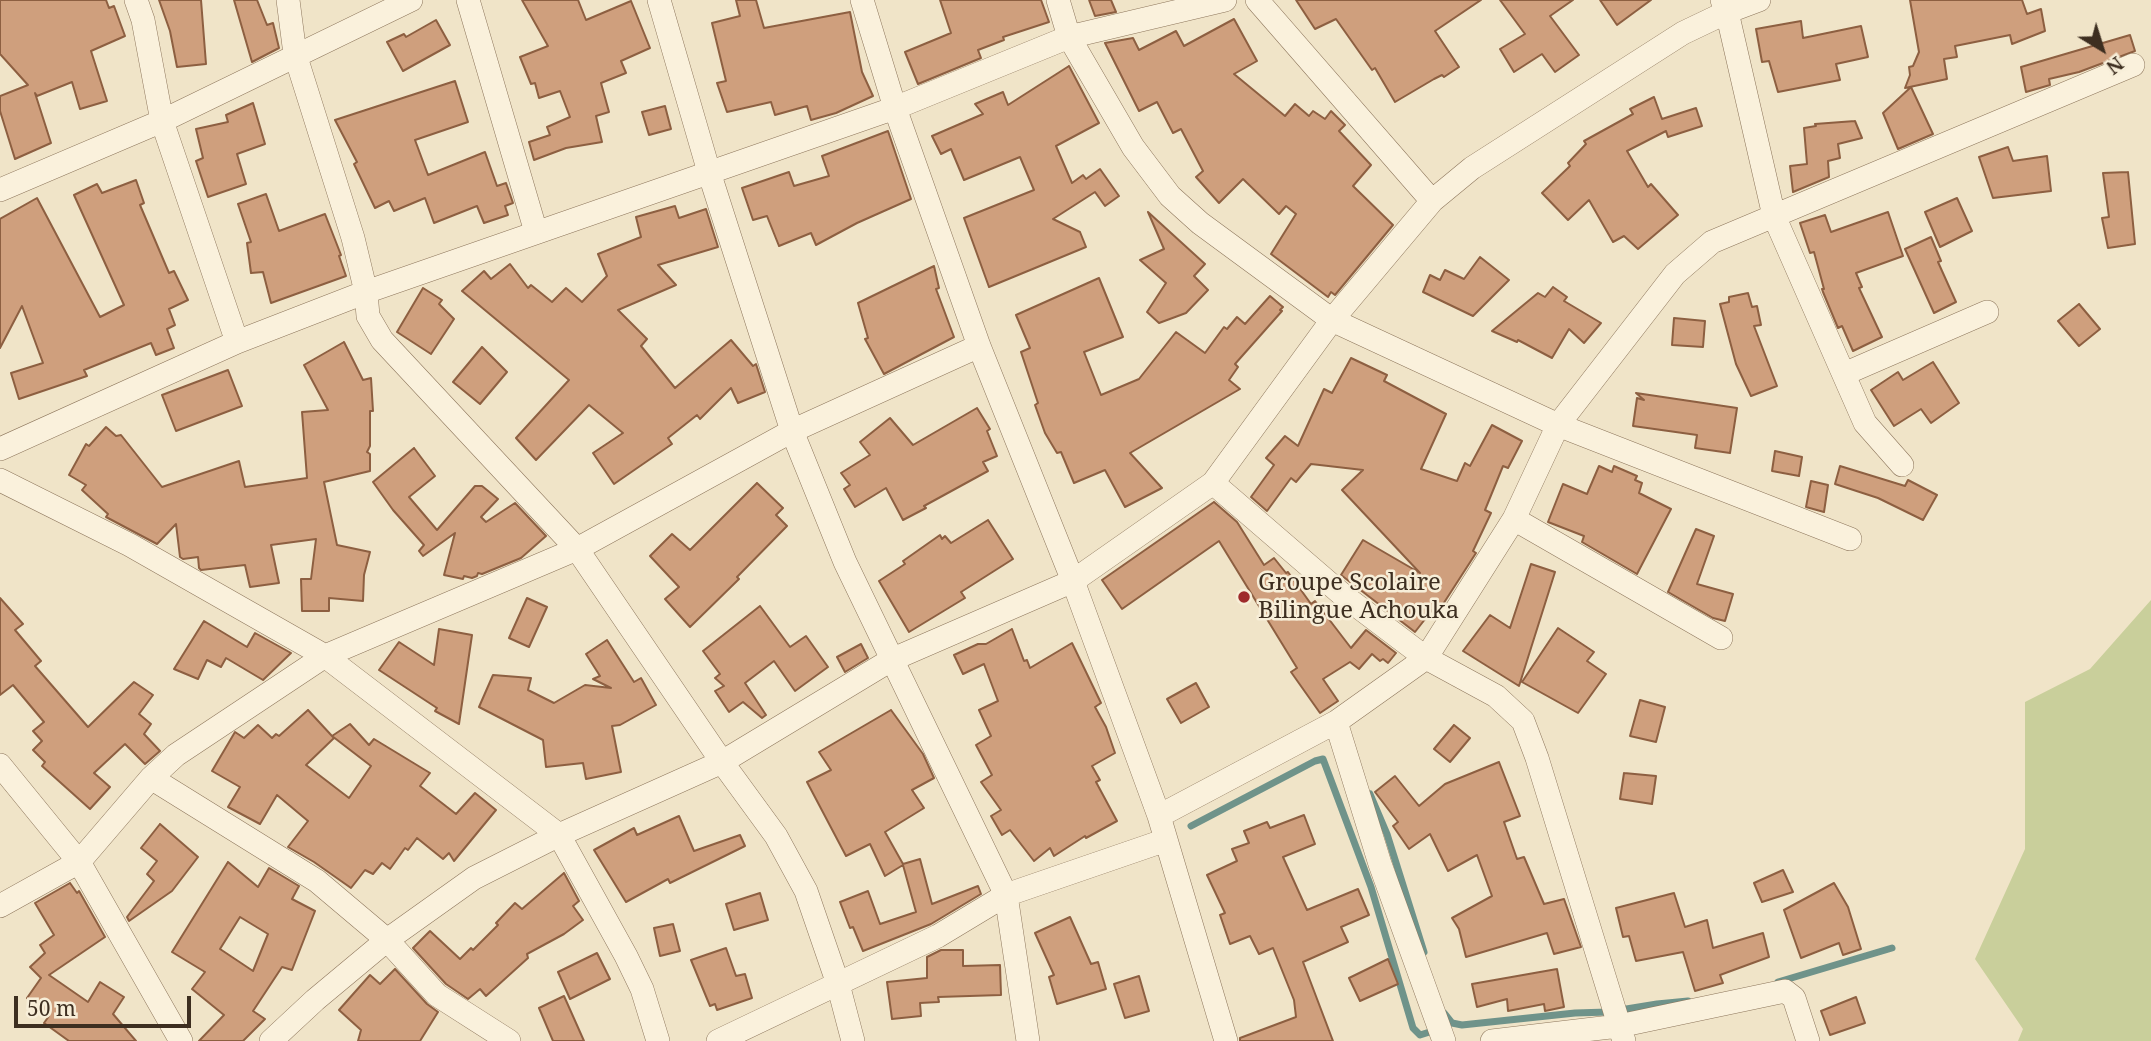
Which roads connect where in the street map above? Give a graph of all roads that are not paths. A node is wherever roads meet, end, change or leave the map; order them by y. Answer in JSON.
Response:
{"nodes":[{"id":1,"x":136,"y":0,"type":"edge"},
{"id":2,"x":288,"y":0,"type":"edge"},
{"id":3,"x":411,"y":0,"type":"edge"},
{"id":4,"x":468,"y":0,"type":"edge"},
{"id":5,"x":659,"y":0,"type":"edge"},
{"id":6,"x":862,"y":0,"type":"edge"},
{"id":7,"x":1058,"y":0,"type":"edge"},
{"id":8,"x":1225,"y":0,"type":"edge"},
{"id":9,"x":1257,"y":0,"type":"edge"},
{"id":10,"x":1759,"y":0,"type":"edge"},
{"id":11,"x":1724,"y":6,"type":"edge"},
{"id":12,"x":1069,"y":37,"type":"junction"},
{"id":13,"x":295,"y":54,"type":"junction"},
{"id":14,"x":2133,"y":65,"type":"dead end"},
{"id":15,"x":895,"y":108,"type":"junction"},
{"id":16,"x":162,"y":121,"type":"junction"},
{"id":17,"x":709,"y":172,"type":"junction"},
{"id":18,"x":2,"y":181,"type":"edge"},
{"id":19,"x":1432,"y":201,"type":"junction"},
{"id":20,"x":1774,"y":216,"type":"junction"},
{"id":21,"x":536,"y":232,"type":"junction"},
{"id":22,"x":366,"y":292,"type":"junction"},
{"id":23,"x":1987,"y":312,"type":"dead end"},
{"id":24,"x":1332,"y":320,"type":"junction"},
{"id":25,"x":237,"y":342,"type":"junction"},
{"id":26,"x":979,"y":346,"type":"junction"},
{"id":27,"x":1843,"y":374,"type":"junction"},
{"id":28,"x":1558,"y":425,"type":"junction"},
{"id":29,"x":793,"y":431,"type":"junction"},
{"id":30,"x":0,"y":449,"type":"edge"},
{"id":31,"x":1902,"y":465,"type":"dead end"},
{"id":32,"x":0,"y":480,"type":"edge"},
{"id":33,"x":1213,"y":483,"type":"junction"},
{"id":34,"x":1514,"y":519,"type":"junction"},
{"id":35,"x":1850,"y":539,"type":"dead end"},
{"id":36,"x":577,"y":549,"type":"junction"},
{"id":37,"x":1073,"y":581,"type":"junction"},
{"id":38,"x":1721,"y":638,"type":"dead end"},
{"id":39,"x":325,"y":656,"type":"junction"},
{"id":40,"x":1426,"y":658,"type":"junction"},
{"id":41,"x":891,"y":660,"type":"junction"},
{"id":42,"x":1335,"y":722,"type":"junction"},
{"id":43,"x":722,"y":762,"type":"junction"},
{"id":44,"x":0,"y":765,"type":"edge"},
{"id":45,"x":150,"y":778,"type":"junction"},
{"id":46,"x":1159,"y":816,"type":"junction"},
{"id":47,"x":559,"y":835,"type":"junction"},
{"id":48,"x":1166,"y":840,"type":"junction"},
{"id":49,"x":79,"y":862,"type":"junction"},
{"id":50,"x":1006,"y":895,"type":"junction"},
{"id":51,"x":0,"y":906,"type":"edge"},
{"id":52,"x":387,"y":940,"type":"junction"},
{"id":53,"x":838,"y":984,"type":"junction"},
{"id":54,"x":1622,"y":1034,"type":"edge"},
{"id":55,"x":181,"y":1041,"type":"edge"},
{"id":56,"x":271,"y":1041,"type":"edge"},
{"id":57,"x":509,"y":1041,"type":"edge"},
{"id":58,"x":658,"y":1041,"type":"edge"},
{"id":59,"x":718,"y":1041,"type":"edge"},
{"id":60,"x":853,"y":1041,"type":"edge"},
{"id":61,"x":1028,"y":1041,"type":"edge"},
{"id":62,"x":1226,"y":1041,"type":"edge"},
{"id":63,"x":1444,"y":1041,"type":"edge"},
{"id":64,"x":1492,"y":1041,"type":"edge"},
{"id":65,"x":1808,"y":1041,"type":"edge"}],
"edges":[{"from":1,"to":16,"type":"street"},
{"from":2,"to":13,"type":"street"},
{"from":3,"to":13,"type":"street"},
{"from":4,"to":21,"type":"street"},
{"from":5,"to":17,"type":"street"},
{"from":6,"to":15,"type":"street"},
{"from":7,"to":12,"type":"street"},
{"from":8,"to":12,"type":"street"},
{"from":9,"to":19,"type":"street"},
{"from":10,"to":11,"type":"street"},
{"from":11,"to":19,"type":"street"},
{"from":11,"to":20,"type":"street"},
{"from":12,"to":15,"type":"street"},
{"from":12,"to":24,"type":"street"},
{"from":13,"to":16,"type":"street"},
{"from":13,"to":22,"type":"street"},
{"from":14,"to":20,"type":"street"},
{"from":15,"to":17,"type":"street"},
{"from":15,"to":26,"type":"street"},
{"from":16,"to":18,"type":"street"},
{"from":16,"to":25,"type":"street"},
{"from":17,"to":21,"type":"street"},
{"from":17,"to":29,"type":"street"},
{"from":19,"to":24,"type":"street"},
{"from":20,"to":27,"type":"street"},
{"from":20,"to":28,"type":"street"},
{"from":21,"to":22,"type":"street"},
{"from":22,"to":25,"type":"street"},
{"from":22,"to":36,"type":"street"},
{"from":23,"to":27,"type":"street"},
{"from":24,"to":28,"type":"street"},
{"from":24,"to":33,"type":"street"},
{"from":25,"to":30,"type":"street"},
{"from":26,"to":29,"type":"street"},
{"from":26,"to":37,"type":"street"},
{"from":27,"to":31,"type":"street"},
{"from":28,"to":34,"type":"street"},
{"from":28,"to":35,"type":"street"},
{"from":29,"to":36,"type":"street"},
{"from":29,"to":41,"type":"street"},
{"from":32,"to":39,"type":"street"},
{"from":33,"to":37,"type":"street"},
{"from":33,"to":40,"type":"street"},
{"from":34,"to":38,"type":"street"},
{"from":34,"to":40,"type":"street"},
{"from":36,"to":39,"type":"street"},
{"from":36,"to":43,"type":"street"},
{"from":37,"to":41,"type":"street"},
{"from":37,"to":46,"type":"street"},
{"from":39,"to":45,"type":"street"},
{"from":39,"to":47,"type":"street"},
{"from":40,"to":42,"type":"street"},
{"from":40,"to":54,"type":"street"},
{"from":41,"to":43,"type":"street"},
{"from":41,"to":50,"type":"street"},
{"from":42,"to":46,"type":"street"},
{"from":42,"to":63,"type":"street"},
{"from":43,"to":47,"type":"street"},
{"from":43,"to":53,"type":"street"},
{"from":44,"to":49,"type":"street"},
{"from":45,"to":49,"type":"street"},
{"from":45,"to":52,"type":"street"},
{"from":46,"to":48,"type":"street"},
{"from":47,"to":52,"type":"street"},
{"from":47,"to":58,"type":"street"},
{"from":48,"to":50,"type":"street"},
{"from":48,"to":62,"type":"street"},
{"from":49,"to":51,"type":"street"},
{"from":49,"to":55,"type":"street"},
{"from":50,"to":53,"type":"street"},
{"from":50,"to":61,"type":"street"},
{"from":52,"to":56,"type":"street"},
{"from":52,"to":57,"type":"street"},
{"from":53,"to":59,"type":"street"},
{"from":53,"to":60,"type":"street"},
{"from":54,"to":64,"type":"street"},
{"from":54,"to":65,"type":"street"}]}
